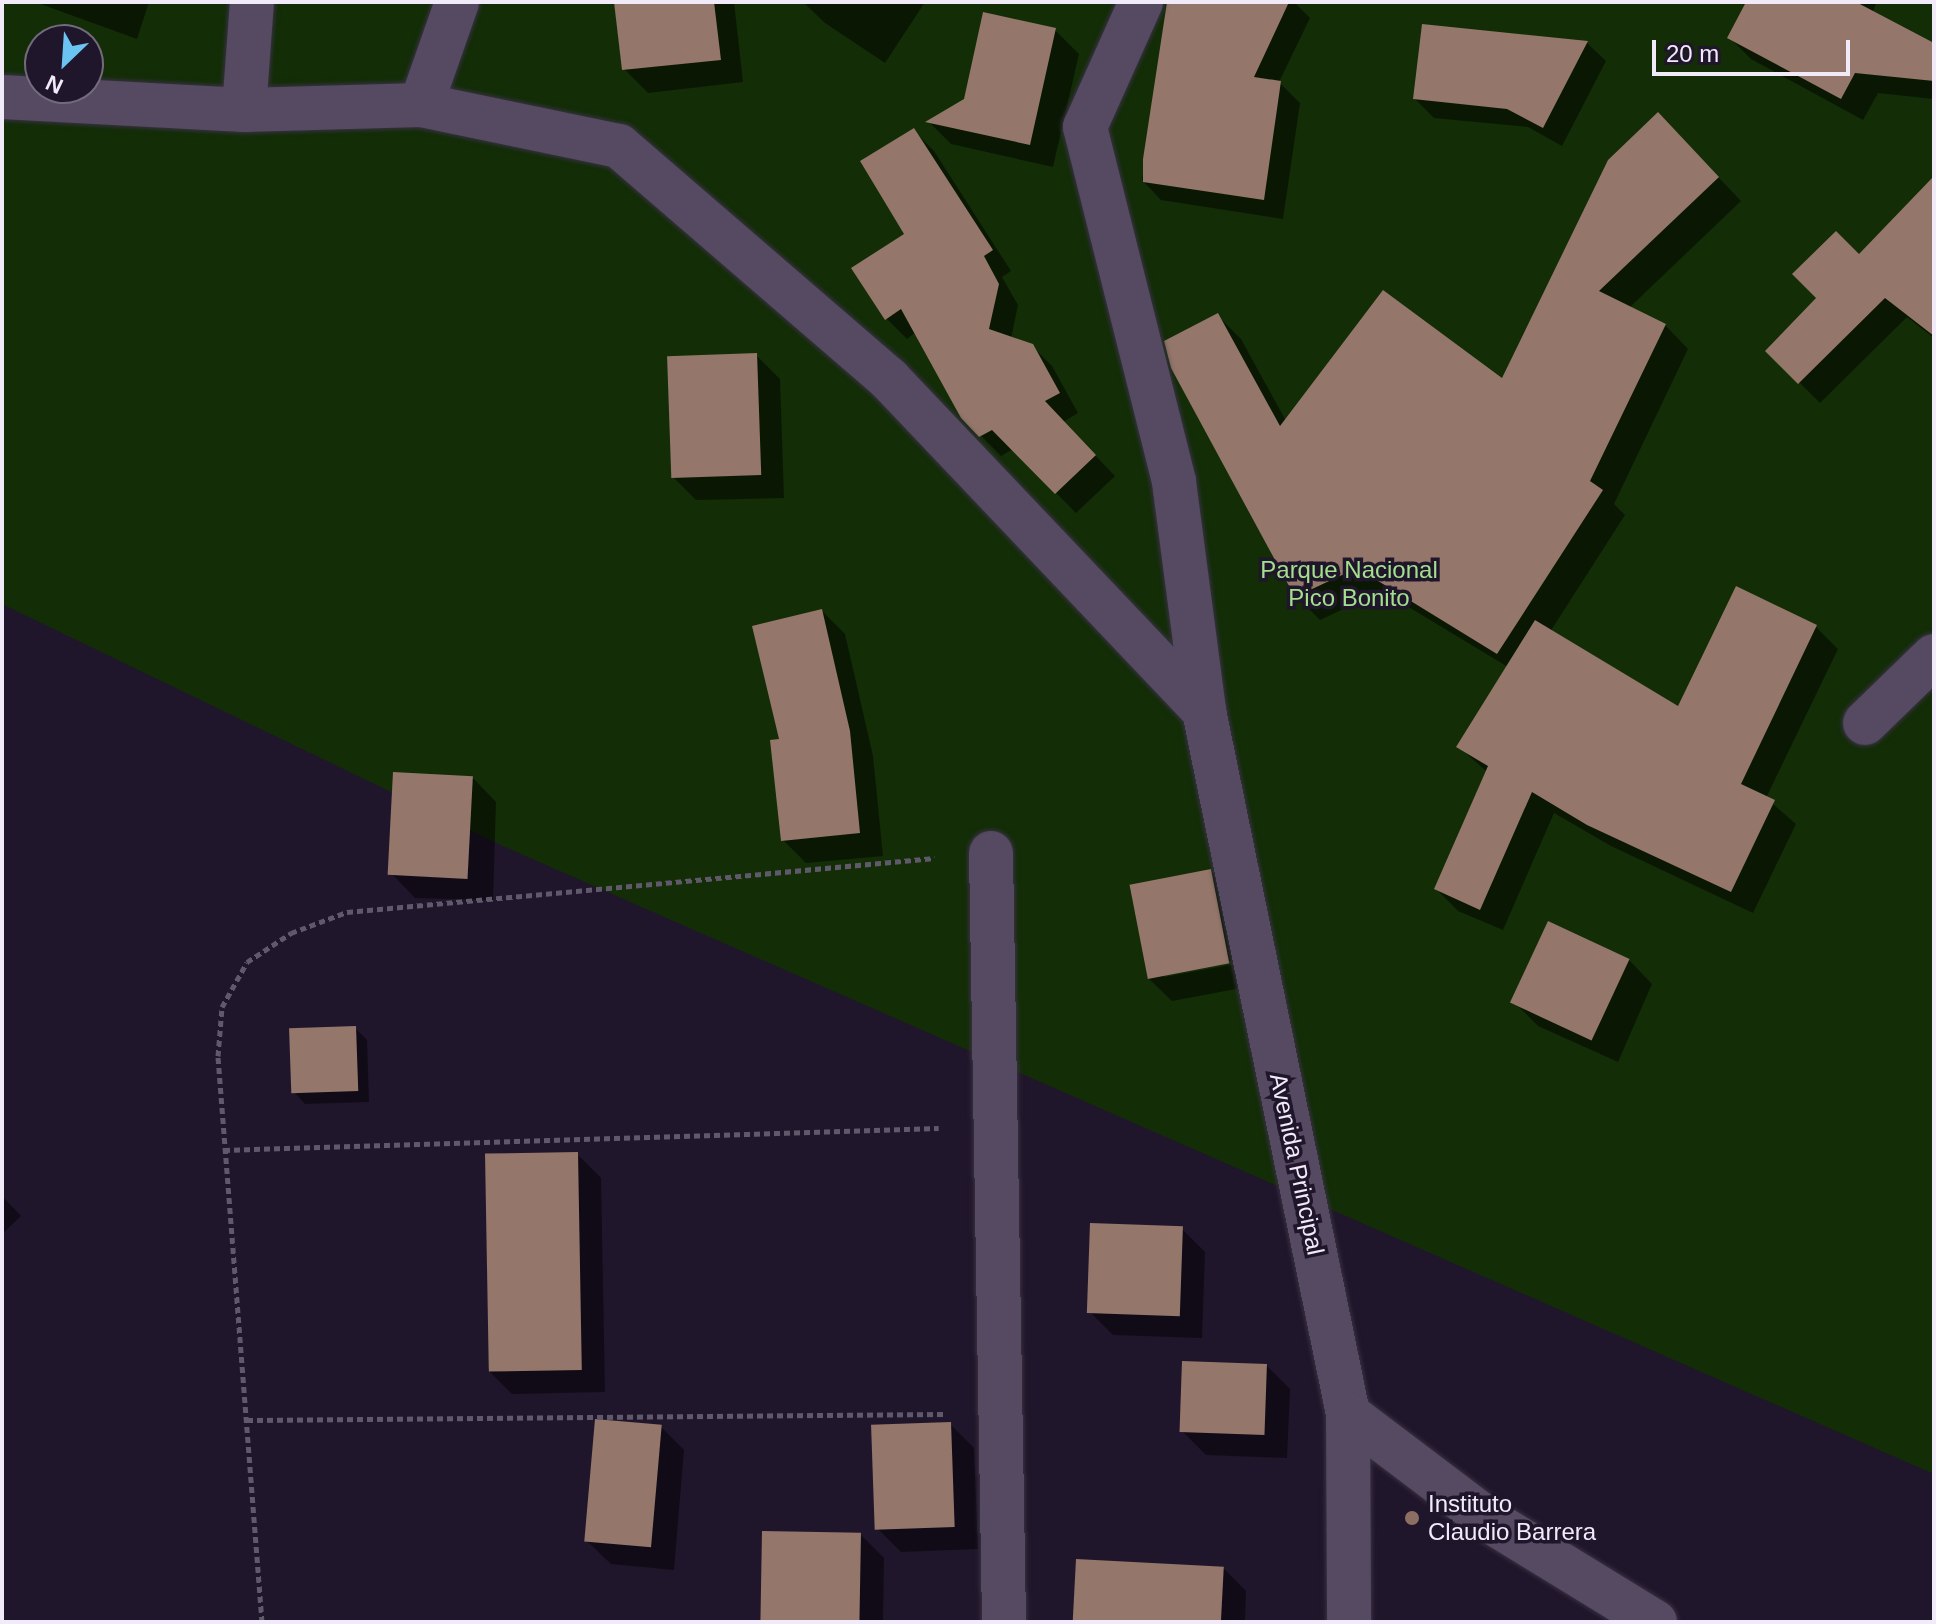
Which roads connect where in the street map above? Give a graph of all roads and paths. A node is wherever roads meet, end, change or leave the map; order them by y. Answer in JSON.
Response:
{"nodes":[{"id":1,"x":252,"y":2,"type":"edge"},
{"id":2,"x":457,"y":2,"type":"edge"},
{"id":3,"x":1141,"y":2,"type":"edge"},
{"id":4,"x":2,"y":97,"type":"edge"},
{"id":5,"x":421,"y":105,"type":"junction"},
{"id":6,"x":244,"y":110,"type":"junction"},
{"id":7,"x":1934,"y":656,"type":"edge"},
{"id":8,"x":1204,"y":711,"type":"junction"},
{"id":9,"x":1865,"y":723,"type":"dead end"},
{"id":10,"x":991,"y":853,"type":"joint"},
{"id":11,"x":996,"y":1126,"type":"junction"},
{"id":12,"x":224,"y":1150,"type":"junction"},
{"id":13,"x":1001,"y":1414,"type":"junction"},
{"id":14,"x":1348,"y":1414,"type":"junction"},
{"id":15,"x":247,"y":1420,"type":"junction"},
{"id":16,"x":262,"y":1622,"type":"edge"},
{"id":17,"x":1004,"y":1622,"type":"edge"},
{"id":18,"x":1349,"y":1622,"type":"edge"},
{"id":19,"x":1655,"y":1622,"type":"edge"}],
"edges":[{"from":1,"to":6,"type":"street"},
{"from":2,"to":5,"type":"street"},
{"from":3,"to":8,"type":"street","name":"Avenida Principal"},
{"from":4,"to":6,"type":"street"},
{"from":5,"to":6,"type":"street"},
{"from":5,"to":8,"type":"street"},
{"from":7,"to":9,"type":"street"},
{"from":8,"to":14,"type":"street","name":"Avenida Principal"},
{"from":10,"to":11,"type":"street"},
{"from":10,"to":12,"type":"path"},
{"from":11,"to":12,"type":"path"},
{"from":11,"to":13,"type":"street"},
{"from":12,"to":15,"type":"path"},
{"from":13,"to":15,"type":"path"},
{"from":13,"to":17,"type":"street"},
{"from":14,"to":18,"type":"street","name":"Avenida Principal"},
{"from":14,"to":19,"type":"street"},
{"from":15,"to":16,"type":"path"}]}
